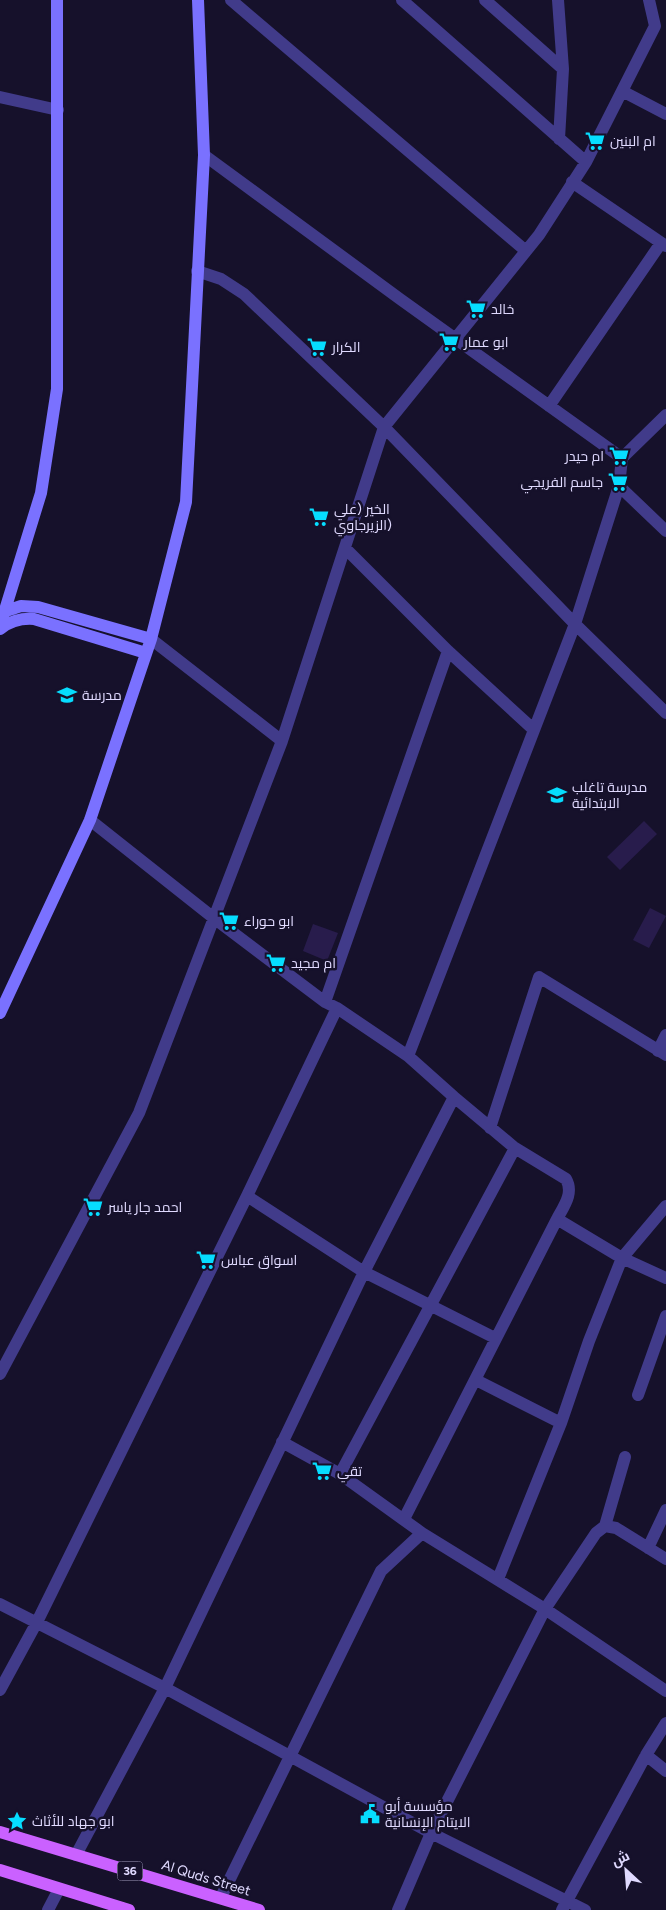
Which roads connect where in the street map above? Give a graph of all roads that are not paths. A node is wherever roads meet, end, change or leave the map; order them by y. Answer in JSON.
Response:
{"nodes":[{"id":1,"x":57,"y":0,"type":"edge"},
{"id":2,"x":198,"y":0,"type":"edge"},
{"id":3,"x":231,"y":0,"type":"edge"},
{"id":4,"x":402,"y":0,"type":"edge"},
{"id":5,"x":485,"y":0,"type":"edge"},
{"id":6,"x":558,"y":0,"type":"edge"},
{"id":7,"x":649,"y":0,"type":"edge"},
{"id":8,"x":661,"y":25,"type":"edge"},
{"id":9,"x":563,"y":69,"type":"junction"},
{"id":10,"x":622,"y":91,"type":"junction"},
{"id":11,"x":0,"y":96,"type":"edge"},
{"id":12,"x":58,"y":110,"type":"junction"},
{"id":13,"x":666,"y":114,"type":"edge"},
{"id":14,"x":559,"y":138,"type":"junction"},
{"id":15,"x":204,"y":155,"type":"junction"},
{"id":16,"x":586,"y":162,"type":"junction"},
{"id":17,"x":572,"y":182,"type":"junction"},
{"id":18,"x":664,"y":245,"type":"edge"},
{"id":19,"x":526,"y":251,"type":"junction"},
{"id":20,"x":197,"y":271,"type":"junction"},
{"id":21,"x":456,"y":340,"type":"junction"},
{"id":22,"x":549,"y":406,"type":"junction"},
{"id":23,"x":666,"y":415,"type":"edge"},
{"id":24,"x":384,"y":427,"type":"junction"},
{"id":25,"x":622,"y":458,"type":"junction"},
{"id":26,"x":619,"y":486,"type":"junction"},
{"id":27,"x":666,"y":531,"type":"edge"},
{"id":28,"x":345,"y":548,"type":"junction"},
{"id":29,"x":2,"y":612,"type":"edge"},
{"id":30,"x":575,"y":624,"type":"junction"},
{"id":31,"x":0,"y":628,"type":"edge"},
{"id":32,"x":151,"y":639,"type":"junction"},
{"id":33,"x":448,"y":651,"type":"junction"},
{"id":34,"x":146,"y":653,"type":"junction"},
{"id":35,"x":666,"y":713,"type":"edge"},
{"id":36,"x":533,"y":729,"type":"junction"},
{"id":37,"x":282,"y":741,"type":"junction"},
{"id":38,"x":90,"y":820,"type":"junction"},
{"id":39,"x":215,"y":919,"type":"junction"},
{"id":40,"x":324,"y":1002,"type":"junction"},
{"id":41,"x":336,"y":1008,"type":"junction"},
{"id":42,"x":0,"y":1013,"type":"edge"},
{"id":43,"x":666,"y":1035,"type":"edge"},
{"id":44,"x":662,"y":1053,"type":"edge"},
{"id":45,"x":408,"y":1056,"type":"junction"},
{"id":46,"x":454,"y":1097,"type":"junction"},
{"id":47,"x":490,"y":1128,"type":"junction"},
{"id":48,"x":515,"y":1148,"type":"junction"},
{"id":49,"x":247,"y":1196,"type":"junction"},
{"id":50,"x":666,"y":1206,"type":"edge"},
{"id":51,"x":557,"y":1219,"type":"junction"},
{"id":52,"x":622,"y":1258,"type":"junction"},
{"id":53,"x":364,"y":1272,"type":"junction"},
{"id":54,"x":666,"y":1278,"type":"edge"},
{"id":55,"x":431,"y":1305,"type":"junction"},
{"id":56,"x":666,"y":1316,"type":"edge"},
{"id":57,"x":495,"y":1338,"type":"junction"},
{"id":58,"x":0,"y":1374,"type":"edge"},
{"id":59,"x":476,"y":1380,"type":"junction"},
{"id":60,"x":638,"y":1395,"type":"dead end"},
{"id":61,"x":561,"y":1423,"type":"junction"},
{"id":62,"x":282,"y":1442,"type":"junction"},
{"id":63,"x":625,"y":1457,"type":"dead end"},
{"id":64,"x":340,"y":1474,"type":"junction"},
{"id":65,"x":666,"y":1510,"type":"edge"},
{"id":66,"x":404,"y":1519,"type":"junction"},
{"id":67,"x":605,"y":1526,"type":"junction"},
{"id":68,"x":422,"y":1533,"type":"junction"},
{"id":69,"x":648,"y":1548,"type":"junction"},
{"id":70,"x":666,"y":1559,"type":"edge"},
{"id":71,"x":498,"y":1579,"type":"junction"},
{"id":72,"x":0,"y":1604,"type":"edge"},
{"id":73,"x":545,"y":1609,"type":"junction"},
{"id":74,"x":37,"y":1622,"type":"junction"},
{"id":75,"x":165,"y":1688,"type":"junction"},
{"id":76,"x":0,"y":1690,"type":"edge"},
{"id":77,"x":666,"y":1691,"type":"edge"},
{"id":78,"x":666,"y":1722,"type":"edge"},
{"id":79,"x":646,"y":1755,"type":"junction"},
{"id":80,"x":289,"y":1756,"type":"junction"},
{"id":81,"x":666,"y":1771,"type":"edge"},
{"id":82,"x":0,"y":1832,"type":"edge"},
{"id":83,"x":431,"y":1833,"type":"junction"},
{"id":84,"x":76,"y":1855,"type":"junction"},
{"id":85,"x":0,"y":1870,"type":"edge"},
{"id":86,"x":59,"y":1889,"type":"junction"},
{"id":87,"x":221,"y":1897,"type":"junction"},
{"id":88,"x":564,"y":1905,"type":"edge"},
{"id":89,"x":48,"y":1910,"type":"edge"},
{"id":90,"x":128,"y":1910,"type":"edge"},
{"id":91,"x":259,"y":1910,"type":"edge"},
{"id":92,"x":398,"y":1910,"type":"edge"},
{"id":93,"x":585,"y":1910,"type":"edge"}],
"edges":[{"from":1,"to":12,"type":"street"},
{"from":2,"to":15,"type":"street"},
{"from":3,"to":19,"type":"street"},
{"from":4,"to":14,"type":"street"},
{"from":5,"to":9,"type":"street"},
{"from":6,"to":9,"type":"street"},
{"from":7,"to":8,"type":"street"},
{"from":8,"to":10,"type":"street"},
{"from":9,"to":14,"type":"street"},
{"from":10,"to":13,"type":"street"},
{"from":10,"to":16,"type":"street"},
{"from":11,"to":12,"type":"street"},
{"from":12,"to":29,"type":"street"},
{"from":14,"to":16,"type":"street"},
{"from":15,"to":20,"type":"street"},
{"from":15,"to":21,"type":"street"},
{"from":16,"to":17,"type":"street"},
{"from":17,"to":18,"type":"street"},
{"from":17,"to":19,"type":"street"},
{"from":18,"to":22,"type":"street"},
{"from":19,"to":21,"type":"street"},
{"from":20,"to":24,"type":"street"},
{"from":20,"to":32,"type":"street"},
{"from":21,"to":22,"type":"street"},
{"from":21,"to":24,"type":"street"},
{"from":22,"to":25,"type":"street"},
{"from":23,"to":25,"type":"street"},
{"from":24,"to":28,"type":"street"},
{"from":24,"to":30,"type":"street"},
{"from":25,"to":26,"type":"street"},
{"from":26,"to":27,"type":"street"},
{"from":26,"to":30,"type":"street"},
{"from":28,"to":33,"type":"street"},
{"from":28,"to":37,"type":"street"},
{"from":29,"to":31,"type":"street"},
{"from":29,"to":32,"type":"street"},
{"from":30,"to":35,"type":"street"},
{"from":30,"to":36,"type":"street"},
{"from":31,"to":34,"type":"street"},
{"from":32,"to":34,"type":"street"},
{"from":32,"to":37,"type":"street"},
{"from":33,"to":36,"type":"street"},
{"from":33,"to":40,"type":"street"},
{"from":34,"to":38,"type":"street"},
{"from":36,"to":45,"type":"street"},
{"from":37,"to":39,"type":"street"},
{"from":38,"to":39,"type":"street"},
{"from":38,"to":42,"type":"street"},
{"from":39,"to":40,"type":"street"},
{"from":39,"to":58,"type":"street"},
{"from":40,"to":41,"type":"street"},
{"from":41,"to":45,"type":"street"},
{"from":41,"to":49,"type":"street"},
{"from":43,"to":44,"type":"street"},
{"from":44,"to":47,"type":"street"},
{"from":45,"to":46,"type":"street"},
{"from":46,"to":47,"type":"street"},
{"from":46,"to":53,"type":"street"},
{"from":47,"to":48,"type":"street"},
{"from":48,"to":51,"type":"street"},
{"from":48,"to":55,"type":"street"},
{"from":49,"to":53,"type":"street"},
{"from":49,"to":74,"type":"street"},
{"from":50,"to":52,"type":"street"},
{"from":51,"to":52,"type":"street"},
{"from":51,"to":57,"type":"street"},
{"from":52,"to":54,"type":"street"},
{"from":52,"to":61,"type":"street"},
{"from":53,"to":55,"type":"street"},
{"from":53,"to":62,"type":"street"},
{"from":55,"to":57,"type":"street"},
{"from":55,"to":64,"type":"street"},
{"from":56,"to":60,"type":"street"},
{"from":57,"to":59,"type":"street"},
{"from":59,"to":61,"type":"street"},
{"from":59,"to":66,"type":"street"},
{"from":61,"to":71,"type":"street"},
{"from":62,"to":64,"type":"street"},
{"from":62,"to":75,"type":"street"},
{"from":63,"to":67,"type":"street"},
{"from":64,"to":66,"type":"street"},
{"from":65,"to":69,"type":"street"},
{"from":66,"to":68,"type":"street"},
{"from":67,"to":69,"type":"street"},
{"from":67,"to":73,"type":"street"},
{"from":68,"to":71,"type":"street"},
{"from":68,"to":80,"type":"street"},
{"from":69,"to":70,"type":"street"},
{"from":71,"to":73,"type":"street"},
{"from":72,"to":74,"type":"street"},
{"from":73,"to":77,"type":"street"},
{"from":73,"to":83,"type":"street"},
{"from":74,"to":75,"type":"street"},
{"from":74,"to":76,"type":"street"},
{"from":75,"to":80,"type":"street"},
{"from":75,"to":84,"type":"street"},
{"from":78,"to":79,"type":"street"},
{"from":79,"to":81,"type":"street"},
{"from":79,"to":88,"type":"street"},
{"from":80,"to":83,"type":"street"},
{"from":80,"to":87,"type":"street"},
{"from":82,"to":84,"type":"main road","name":"Al Quds Street","number":"36"},
{"from":83,"to":88,"type":"street"},
{"from":83,"to":92,"type":"street"},
{"from":84,"to":87,"type":"main road","name":"Al Quds Street","number":"36"},
{"from":85,"to":86,"type":"main road"},
{"from":86,"to":89,"type":"street"},
{"from":86,"to":90,"type":"main road"},
{"from":87,"to":91,"type":"main road","name":"Al Quds Street","number":"36"},
{"from":88,"to":93,"type":"street"}]}
